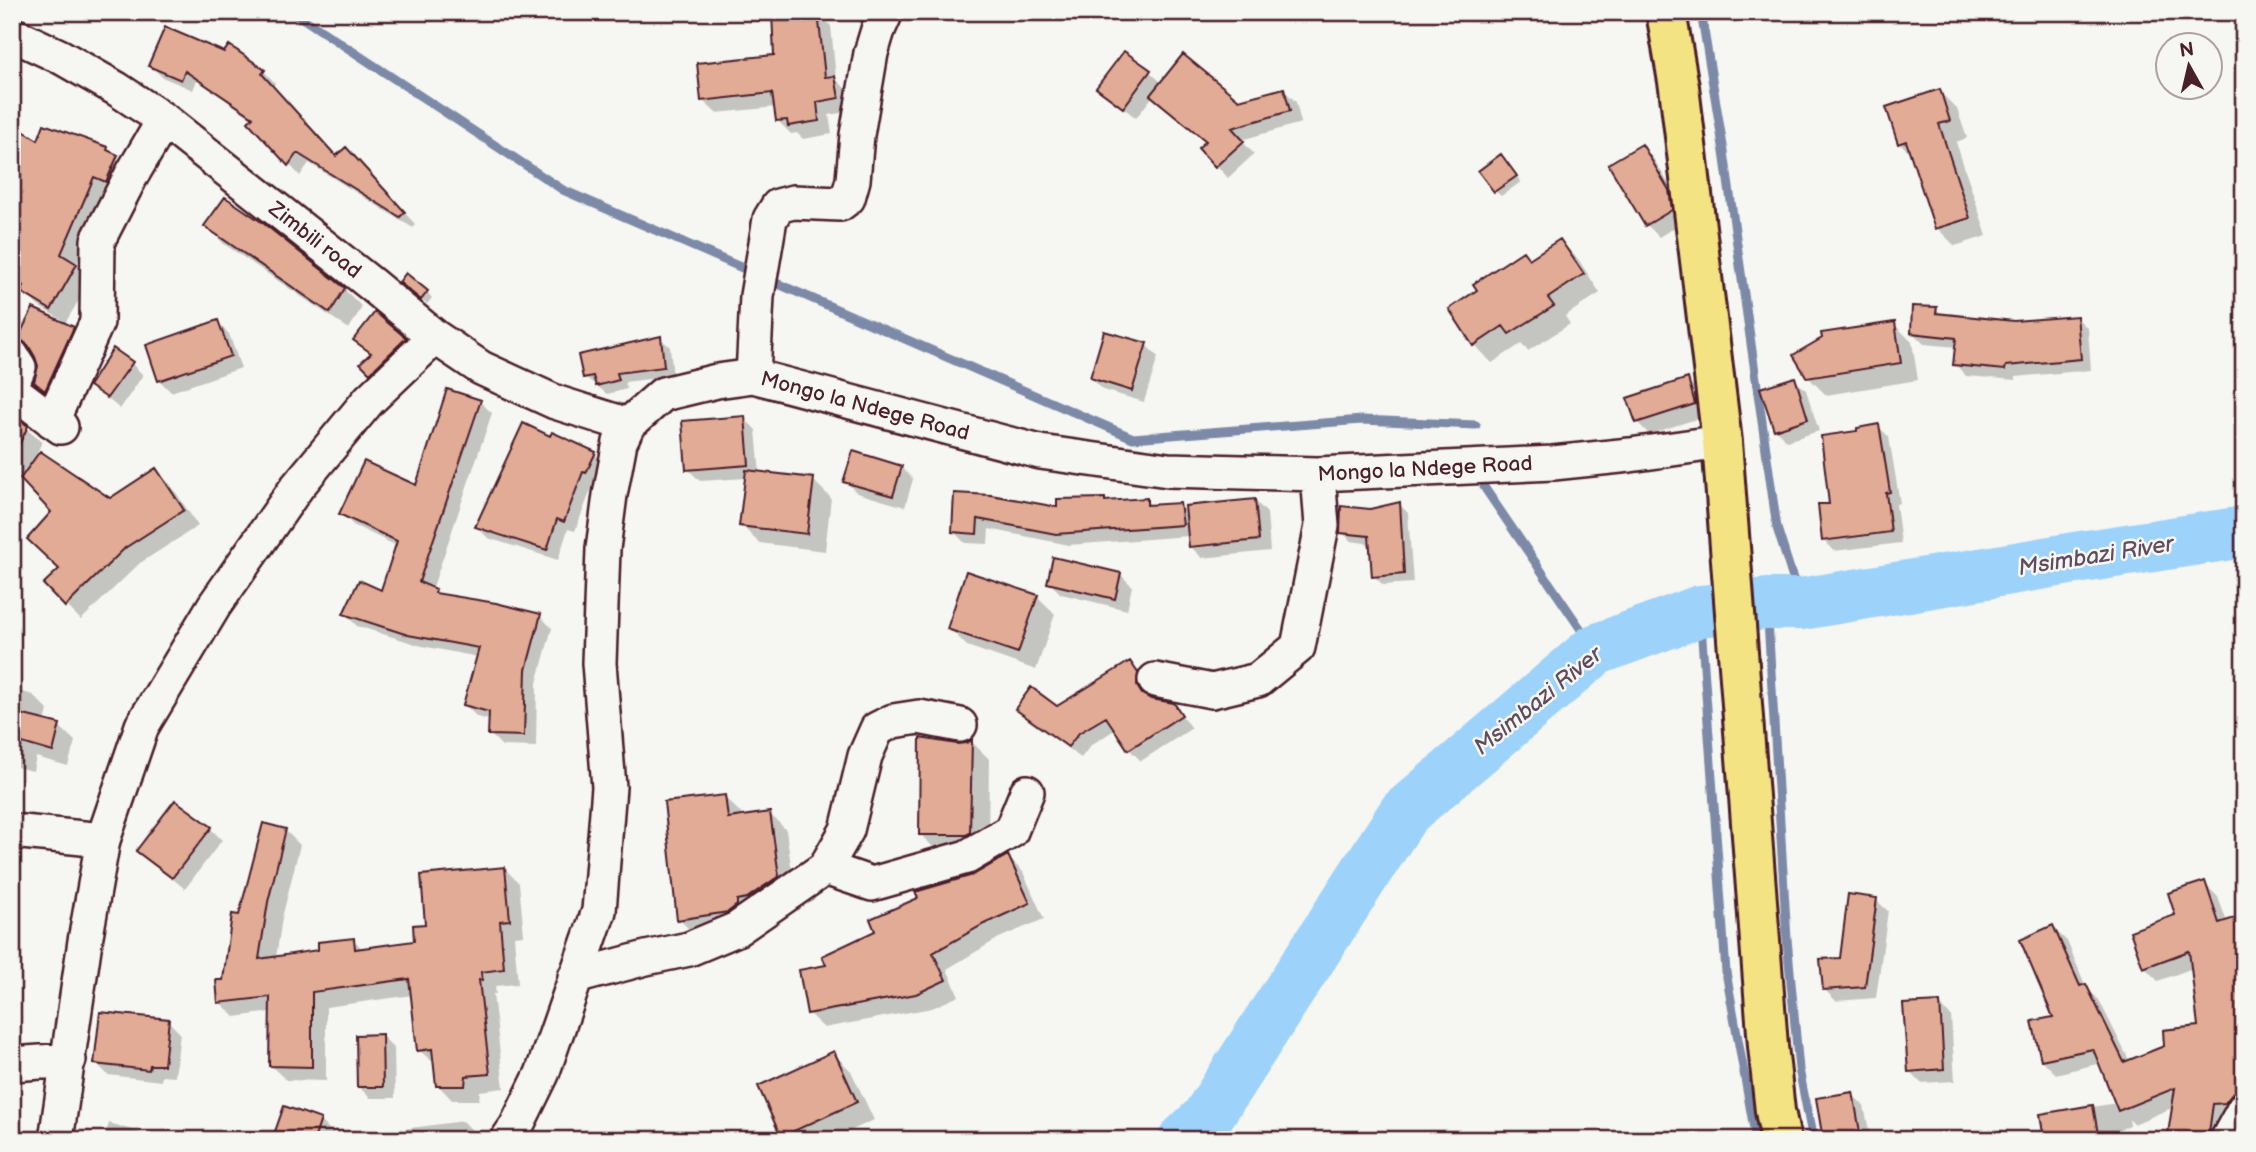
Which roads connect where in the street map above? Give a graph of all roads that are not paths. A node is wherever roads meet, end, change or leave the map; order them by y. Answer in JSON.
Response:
{"nodes":[{"id":1,"x":886,"y":12,"type":"edge"},
{"id":2,"x":1666,"y":12,"type":"edge"},
{"id":3,"x":12,"y":34,"type":"edge"},
{"id":4,"x":164,"y":120,"type":"junction"},
{"id":5,"x":435,"y":337,"type":"junction"},
{"id":6,"x":12,"y":356,"type":"edge"},
{"id":7,"x":753,"y":376,"type":"junction"},
{"id":8,"x":12,"y":387,"type":"edge"},
{"id":9,"x":628,"y":425,"type":"junction"},
{"id":10,"x":1722,"y":442,"type":"junction"},
{"id":11,"x":1318,"y":474,"type":"junction"},
{"id":12,"x":1155,"y":680,"type":"dead end"},
{"id":13,"x":960,"y":725,"type":"dead end"},
{"id":14,"x":1027,"y":792,"type":"dead end"},
{"id":15,"x":12,"y":831,"type":"edge"},
{"id":16,"x":103,"y":840,"type":"junction"},
{"id":17,"x":825,"y":868,"type":"junction"},
{"id":18,"x":575,"y":978,"type":"junction"},
{"id":19,"x":69,"y":1060,"type":"junction"},
{"id":20,"x":12,"y":1064,"type":"edge"},
{"id":21,"x":2244,"y":1109,"type":"edge"},
{"id":22,"x":56,"y":1140,"type":"edge"},
{"id":23,"x":507,"y":1140,"type":"edge"},
{"id":24,"x":1781,"y":1140,"type":"edge"},
{"id":25,"x":2227,"y":1140,"type":"edge"}],
"edges":[{"from":1,"to":7,"type":"street"},
{"from":2,"to":10,"type":"main road"},
{"from":3,"to":4,"type":"street","name":"Zimbili road"},
{"from":4,"to":5,"type":"street","name":"Zimbili road"},
{"from":4,"to":8,"type":"street"},
{"from":5,"to":9,"type":"street","name":"Zimbili road"},
{"from":5,"to":16,"type":"street"},
{"from":6,"to":8,"type":"street"},
{"from":7,"to":9,"type":"street","name":"Mongo la Ndege Road"},
{"from":7,"to":11,"type":"street","name":"Mongo la Ndege Road"},
{"from":9,"to":18,"type":"street","name":"Mongo la Ndege Road"},
{"from":10,"to":11,"type":"street","name":"Mongo la Ndege Road"},
{"from":10,"to":24,"type":"main road"},
{"from":11,"to":12,"type":"street"},
{"from":13,"to":17,"type":"street"},
{"from":14,"to":17,"type":"street"},
{"from":15,"to":16,"type":"street"},
{"from":16,"to":19,"type":"street"},
{"from":17,"to":18,"type":"street"},
{"from":18,"to":23,"type":"street","name":"Mongo la Ndege Road"},
{"from":19,"to":20,"type":"street"},
{"from":19,"to":22,"type":"street"},
{"from":21,"to":25,"type":"street"}]}
